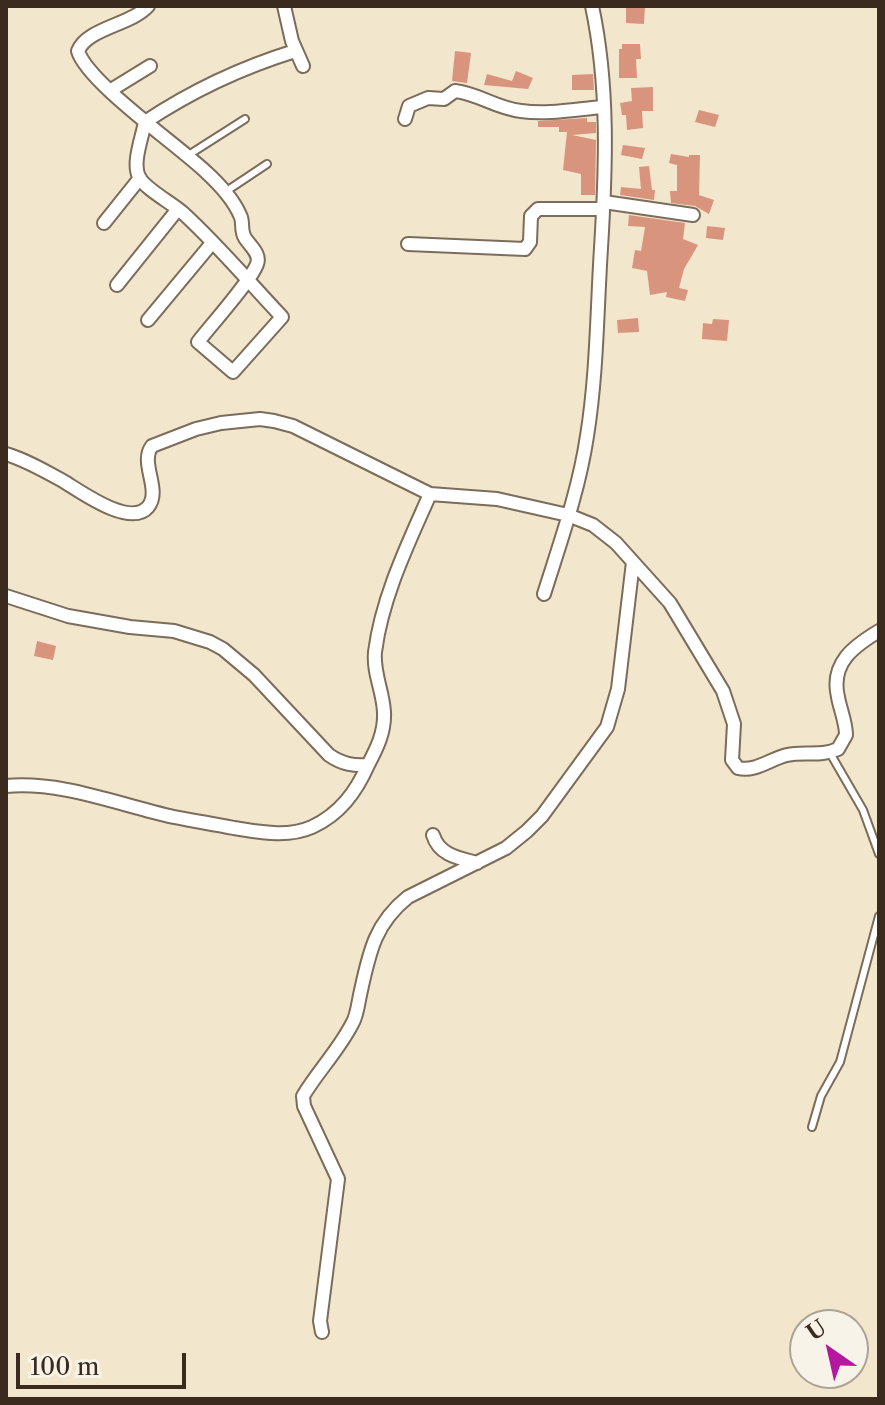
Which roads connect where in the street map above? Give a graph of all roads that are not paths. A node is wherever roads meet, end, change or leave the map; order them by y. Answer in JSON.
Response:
{"nodes":[{"id":1,"x":148,"y":6,"type":"edge"},
{"id":2,"x":284,"y":6,"type":"edge"},
{"id":3,"x":592,"y":6,"type":"edge"},
{"id":4,"x":295,"y":51,"type":"junction"},
{"id":5,"x":150,"y":66,"type":"dead end"},
{"id":6,"x":303,"y":66,"type":"dead end"},
{"id":7,"x":111,"y":90,"type":"junction"},
{"id":8,"x":604,"y":107,"type":"junction"},
{"id":9,"x":245,"y":119,"type":"dead end"},
{"id":10,"x":405,"y":119,"type":"dead end"},
{"id":11,"x":145,"y":122,"type":"junction"},
{"id":12,"x":187,"y":156,"type":"junction"},
{"id":13,"x":267,"y":164,"type":"dead end"},
{"id":14,"x":140,"y":178,"type":"junction"},
{"id":15,"x":225,"y":192,"type":"junction"},
{"id":16,"x":604,"y":206,"type":"junction"},
{"id":17,"x":178,"y":209,"type":"junction"},
{"id":18,"x":693,"y":215,"type":"dead end"},
{"id":19,"x":104,"y":223,"type":"dead end"},
{"id":20,"x":212,"y":243,"type":"junction"},
{"id":21,"x":408,"y":244,"type":"dead end"},
{"id":22,"x":246,"y":280,"type":"junction"},
{"id":23,"x":117,"y":285,"type":"dead end"},
{"id":24,"x":148,"y":320,"type":"dead end"},
{"id":25,"x":6,"y":454,"type":"edge"},
{"id":26,"x":430,"y":494,"type":"junction"},
{"id":27,"x":568,"y":515,"type":"junction"},
{"id":28,"x":633,"y":562,"type":"junction"},
{"id":29,"x":544,"y":594,"type":"dead end"},
{"id":30,"x":6,"y":596,"type":"edge"},
{"id":31,"x":879,"y":631,"type":"edge"},
{"id":32,"x":830,"y":753,"type":"junction"},
{"id":33,"x":368,"y":765,"type":"junction"},
{"id":34,"x":6,"y":786,"type":"edge"},
{"id":35,"x":433,"y":835,"type":"dead end"},
{"id":36,"x":879,"y":854,"type":"edge"},
{"id":37,"x":477,"y":863,"type":"junction"},
{"id":38,"x":879,"y":916,"type":"edge"},
{"id":39,"x":812,"y":1127,"type":"dead end"},
{"id":40,"x":322,"y":1332,"type":"dead end"}],
"edges":[{"from":1,"to":7,"type":"street"},
{"from":2,"to":4,"type":"street"},
{"from":3,"to":8,"type":"street"},
{"from":4,"to":6,"type":"street"},
{"from":4,"to":11,"type":"street"},
{"from":5,"to":7,"type":"street"},
{"from":7,"to":11,"type":"street"},
{"from":8,"to":10,"type":"street"},
{"from":8,"to":16,"type":"street"},
{"from":9,"to":12,"type":"lane"},
{"from":11,"to":12,"type":"street"},
{"from":11,"to":14,"type":"street"},
{"from":12,"to":15,"type":"street"},
{"from":13,"to":15,"type":"lane"},
{"from":14,"to":17,"type":"street"},
{"from":14,"to":19,"type":"street"},
{"from":15,"to":22,"type":"street"},
{"from":16,"to":18,"type":"street"},
{"from":16,"to":21,"type":"street"},
{"from":16,"to":27,"type":"street"},
{"from":17,"to":20,"type":"street"},
{"from":17,"to":23,"type":"street"},
{"from":20,"to":22,"type":"street"},
{"from":20,"to":24,"type":"street"},
{"from":22,"to":22,"type":"street"},
{"from":25,"to":26,"type":"street"},
{"from":26,"to":27,"type":"street"},
{"from":26,"to":33,"type":"street"},
{"from":27,"to":28,"type":"street"},
{"from":27,"to":29,"type":"street"},
{"from":28,"to":32,"type":"street"},
{"from":28,"to":37,"type":"street"},
{"from":30,"to":33,"type":"street"},
{"from":31,"to":32,"type":"street"},
{"from":32,"to":36,"type":"lane"},
{"from":33,"to":34,"type":"street"},
{"from":35,"to":37,"type":"street"},
{"from":37,"to":40,"type":"street"},
{"from":38,"to":39,"type":"lane"}]}
